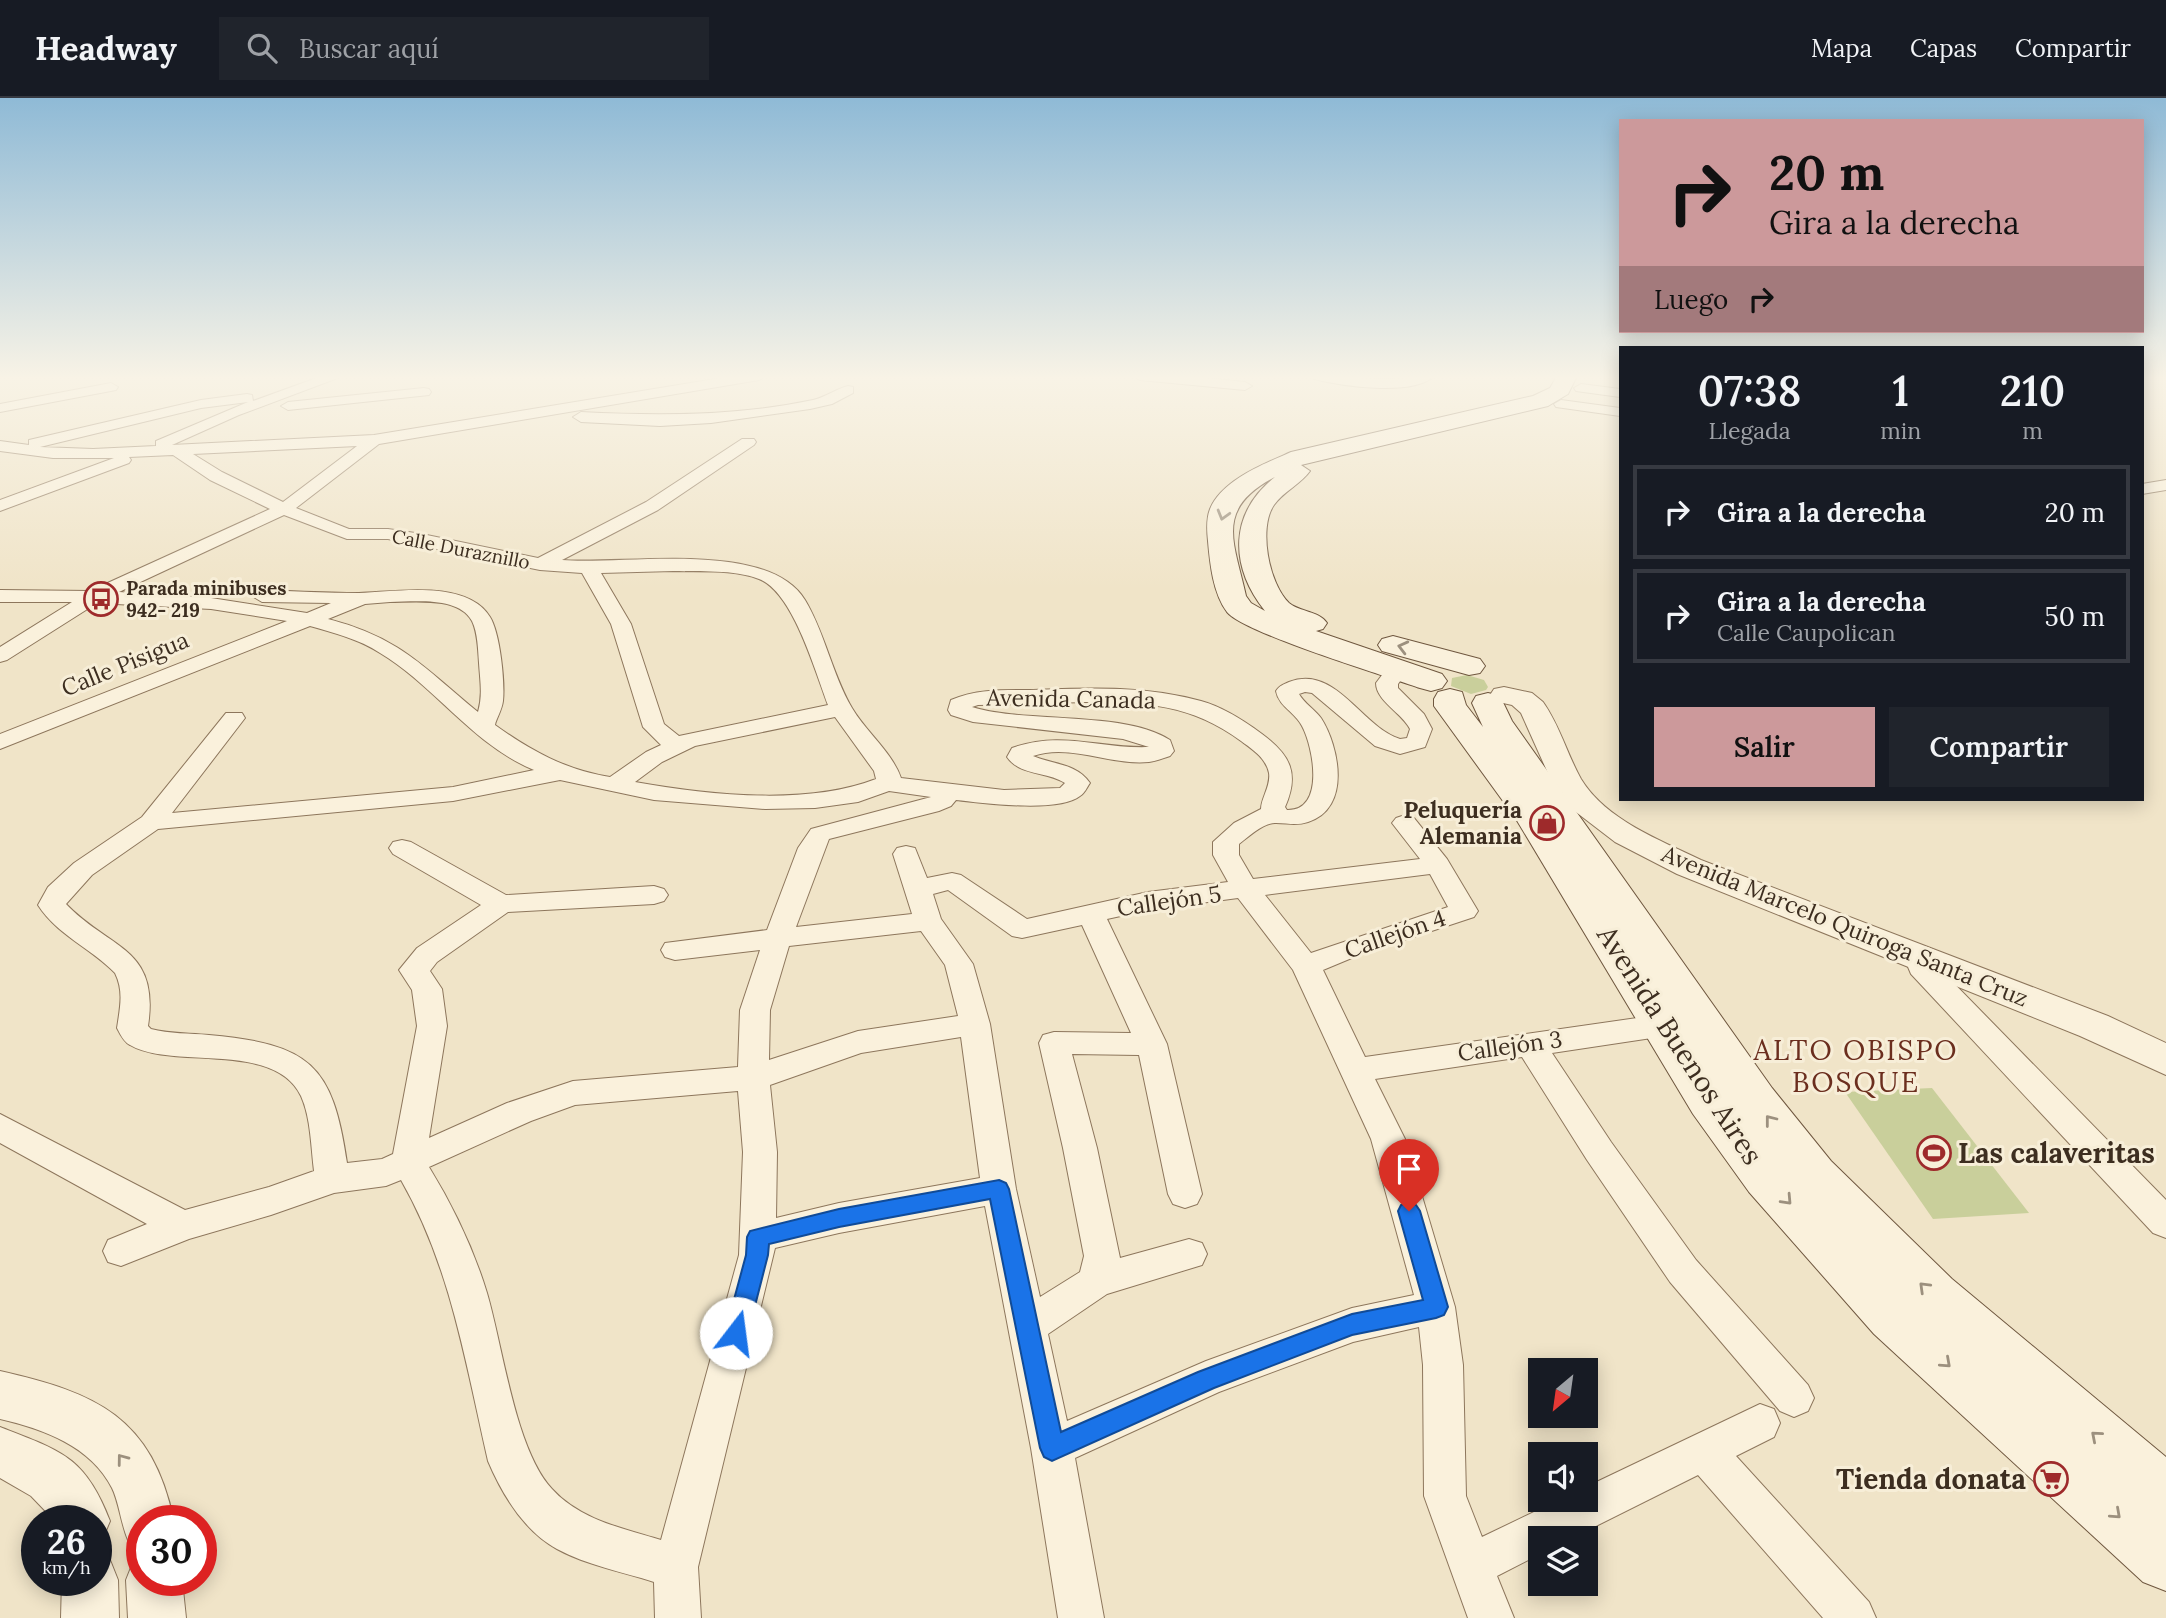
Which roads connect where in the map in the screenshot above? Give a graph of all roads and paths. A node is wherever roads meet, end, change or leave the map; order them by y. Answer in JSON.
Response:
{"nodes":[{"id":1,"x":6,"y":447,"type":"edge"},
{"id":2,"x":156,"y":447,"type":"edge"},
{"id":3,"x":237,"y":447,"type":"edge"},
{"id":4,"x":365,"y":447,"type":"edge"},
{"id":5,"x":741,"y":447,"type":"edge"},
{"id":6,"x":1342,"y":447,"type":"edge"},
{"id":7,"x":1381,"y":447,"type":"edge"},
{"id":8,"x":177,"y":450,"type":"junction"},
{"id":9,"x":145,"y":452,"type":"junction"},
{"id":10,"x":2166,"y":485,"type":"edge"},
{"id":11,"x":2144,"y":489,"type":"edge"},
{"id":12,"x":0,"y":506,"type":"edge"},
{"id":13,"x":284,"y":509,"type":"junction"},
{"id":14,"x":540,"y":564,"type":"junction"},
{"id":15,"x":588,"y":568,"type":"junction"},
{"id":16,"x":0,"y":596,"type":"edge"},
{"id":17,"x":93,"y":597,"type":"junction"},
{"id":18,"x":362,"y":598,"type":"junction"},
{"id":19,"x":179,"y":600,"type":"junction"},
{"id":20,"x":312,"y":620,"type":"junction"},
{"id":21,"x":0,"y":656,"type":"edge"},
{"id":22,"x":1399,"y":668,"type":"junction"},
{"id":23,"x":1468,"y":689,"type":"junction"},
{"id":24,"x":841,"y":709,"type":"junction"},
{"id":25,"x":234,"y":718,"type":"dead end"},
{"id":26,"x":481,"y":725,"type":"junction"},
{"id":27,"x":0,"y":743,"type":"edge"},
{"id":28,"x":677,"y":745,"type":"junction"},
{"id":29,"x":557,"y":773,"type":"junction"},
{"id":30,"x":887,"y":783,"type":"junction"},
{"id":31,"x":615,"y":785,"type":"junction"},
{"id":32,"x":951,"y":791,"type":"junction"},
{"id":33,"x":1274,"y":812,"type":"junction"},
{"id":34,"x":150,"y":822,"type":"junction"},
{"id":35,"x":1405,"y":823,"type":"dead end"},
{"id":36,"x":401,"y":848,"type":"dead end"},
{"id":37,"x":906,"y":854,"type":"dead end"},
{"id":38,"x":1438,"y":865,"type":"junction"},
{"id":39,"x":916,"y":889,"type":"junction"},
{"id":40,"x":1246,"y":890,"type":"junction"},
{"id":41,"x":654,"y":895,"type":"dead end"},
{"id":42,"x":501,"y":904,"type":"junction"},
{"id":43,"x":1091,"y":914,"type":"junction"},
{"id":44,"x":928,"y":921,"type":"junction"},
{"id":45,"x":776,"y":940,"type":"junction"},
{"id":46,"x":675,"y":950,"type":"dead end"},
{"id":47,"x":1917,"y":956,"type":"junction"},
{"id":48,"x":1306,"y":966,"type":"junction"},
{"id":49,"x":975,"y":1024,"type":"junction"},
{"id":50,"x":1665,"y":1025,"type":"junction"},
{"id":51,"x":1530,"y":1043,"type":"junction"},
{"id":52,"x":1152,"y":1044,"type":"junction"},
{"id":53,"x":2166,"y":1060,"type":"edge"},
{"id":54,"x":1355,"y":1070,"type":"junction"},
{"id":55,"x":752,"y":1078,"type":"junction"},
{"id":56,"x":0,"y":1128,"type":"edge"},
{"id":57,"x":408,"y":1162,"type":"junction"},
{"id":58,"x":332,"y":1179,"type":"junction"},
{"id":59,"x":999,"y":1189,"type":"junction"},
{"id":60,"x":1185,"y":1194,"type":"dead end"},
{"id":61,"x":2166,"y":1223,"type":"edge"},
{"id":62,"x":182,"y":1226,"type":"junction"},
{"id":63,"x":758,"y":1237,"type":"junction"},
{"id":64,"x":121,"y":1251,"type":"dead end"},
{"id":65,"x":1189,"y":1254,"type":"dead end"},
{"id":66,"x":1096,"y":1281,"type":"junction"},
{"id":67,"x":1436,"y":1307,"type":"junction"},
{"id":68,"x":1026,"y":1326,"type":"junction"},
{"id":69,"x":0,"y":1395,"type":"edge"},
{"id":70,"x":1794,"y":1398,"type":"dead end"},
{"id":71,"x":1760,"y":1423,"type":"dead end"},
{"id":72,"x":1052,"y":1448,"type":"junction"},
{"id":73,"x":1703,"y":1450,"type":"junction"},
{"id":74,"x":0,"y":1452,"type":"edge"},
{"id":75,"x":2166,"y":1497,"type":"edge"},
{"id":76,"x":73,"y":1505,"type":"edge"},
{"id":77,"x":143,"y":1505,"type":"edge"},
{"id":78,"x":2166,"y":1559,"type":"edge"},
{"id":79,"x":1470,"y":1566,"type":"junction"},
{"id":80,"x":676,"y":1567,"type":"junction"},
{"id":81,"x":90,"y":1596,"type":"edge"},
{"id":82,"x":155,"y":1596,"type":"edge"},
{"id":83,"x":90,"y":1618,"type":"edge"},
{"id":84,"x":157,"y":1618,"type":"edge"},
{"id":85,"x":678,"y":1618,"type":"edge"},
{"id":86,"x":1081,"y":1618,"type":"edge"},
{"id":87,"x":1491,"y":1618,"type":"edge"},
{"id":88,"x":1853,"y":1618,"type":"edge"}],
"edges":[{"from":1,"to":9,"type":"street"},
{"from":2,"to":9,"type":"street"},
{"from":3,"to":8,"type":"street"},
{"from":4,"to":13,"type":"street"},
{"from":5,"to":14,"type":"street"},
{"from":6,"to":22,"type":"main road","one_way":true},
{"from":23,"to":7,"type":"main road","one_way":true},
{"from":8,"to":9,"type":"street"},
{"from":8,"to":13,"type":"street","name":"Calle Duraznillo"},
{"from":9,"to":12,"type":"street"},
{"from":10,"to":11,"type":"street"},
{"from":13,"to":14,"type":"street","name":"Calle Duraznillo"},
{"from":13,"to":17,"type":"street"},
{"from":14,"to":15,"type":"street","name":"Calle Duraznillo"},
{"from":15,"to":24,"type":"street","name":"Calle Duraznillo"},
{"from":15,"to":28,"type":"street"},
{"from":16,"to":17,"type":"street"},
{"from":17,"to":19,"type":"street"},
{"from":17,"to":21,"type":"street"},
{"from":18,"to":19,"type":"street"},
{"from":18,"to":20,"type":"street","name":"Calle Pisigua"},
{"from":18,"to":26,"type":"street","name":"Calle Pisigua"},
{"from":19,"to":20,"type":"street"},
{"from":20,"to":26,"type":"street"},
{"from":20,"to":27,"type":"street","name":"Calle Pisigua"},
{"from":22,"to":23,"type":"main road"},
{"from":22,"to":33,"type":"street"},
{"from":23,"to":47,"type":"street","name":"Avenida Marcelo Quiroga Santa Cruz"},
{"from":23,"to":50,"type":"main road","name":"Avenida Buenos Aires"},
{"from":75,"to":23,"type":"main road","name":"Avenida Buenos Aires","one_way":true},
{"from":24,"to":28,"type":"street"},
{"from":24,"to":30,"type":"street"},
{"from":25,"to":34,"type":"street"},
{"from":26,"to":29,"type":"street"},
{"from":28,"to":31,"type":"street"},
{"from":29,"to":31,"type":"street"},
{"from":29,"to":34,"type":"street"},
{"from":30,"to":31,"type":"street"},
{"from":30,"to":32,"type":"street","name":"Avenida Canada"},
{"from":32,"to":33,"type":"street","name":"Avenida Canada"},
{"from":32,"to":45,"type":"street"},
{"from":33,"to":40,"type":"street"},
{"from":34,"to":58,"type":"street"},
{"from":35,"to":38,"type":"street","name":"Callejón 4"},
{"from":36,"to":42,"type":"street"},
{"from":37,"to":39,"type":"street"},
{"from":38,"to":40,"type":"street","name":"Callejón 5"},
{"from":38,"to":48,"type":"street","name":"Callejón 4"},
{"from":39,"to":43,"type":"street","name":"Callejón 5"},
{"from":39,"to":44,"type":"street"},
{"from":40,"to":43,"type":"street","name":"Callejón 5"},
{"from":40,"to":48,"type":"street"},
{"from":41,"to":42,"type":"street"},
{"from":42,"to":57,"type":"street"},
{"from":43,"to":52,"type":"street"},
{"from":44,"to":45,"type":"street"},
{"from":44,"to":49,"type":"street"},
{"from":45,"to":46,"type":"street"},
{"from":45,"to":55,"type":"street"},
{"from":47,"to":53,"type":"street","name":"Avenida Marcelo Quiroga Santa Cruz"},
{"from":47,"to":61,"type":"street"},
{"from":48,"to":54,"type":"street"},
{"from":49,"to":55,"type":"street"},
{"from":49,"to":59,"type":"street"},
{"from":50,"to":51,"type":"street","name":"Callejón 3"},
{"from":50,"to":78,"type":"main road","name":"Avenida Buenos Aires","one_way":true},
{"from":51,"to":54,"type":"street","name":"Callejón 3"},
{"from":51,"to":70,"type":"street"},
{"from":52,"to":60,"type":"street"},
{"from":52,"to":66,"type":"street"},
{"from":54,"to":67,"type":"street"},
{"from":55,"to":57,"type":"street"},
{"from":55,"to":63,"type":"street"},
{"from":56,"to":62,"type":"street"},
{"from":57,"to":58,"type":"street"},
{"from":57,"to":80,"type":"street"},
{"from":58,"to":62,"type":"street"},
{"from":59,"to":63,"type":"street"},
{"from":59,"to":68,"type":"street"},
{"from":62,"to":64,"type":"street"},
{"from":63,"to":80,"type":"street"},
{"from":65,"to":66,"type":"street"},
{"from":66,"to":68,"type":"street"},
{"from":67,"to":72,"type":"street"},
{"from":67,"to":79,"type":"street"},
{"from":68,"to":72,"type":"street"},
{"from":77,"to":69,"type":"street","one_way":true},
{"from":71,"to":73,"type":"street"},
{"from":72,"to":86,"type":"street"},
{"from":73,"to":79,"type":"street"},
{"from":73,"to":88,"type":"street"},
{"from":74,"to":76,"type":"street"},
{"from":79,"to":87,"type":"street"},
{"from":80,"to":85,"type":"street"},
{"from":81,"to":83,"type":"street"},
{"from":82,"to":84,"type":"street"}]}
